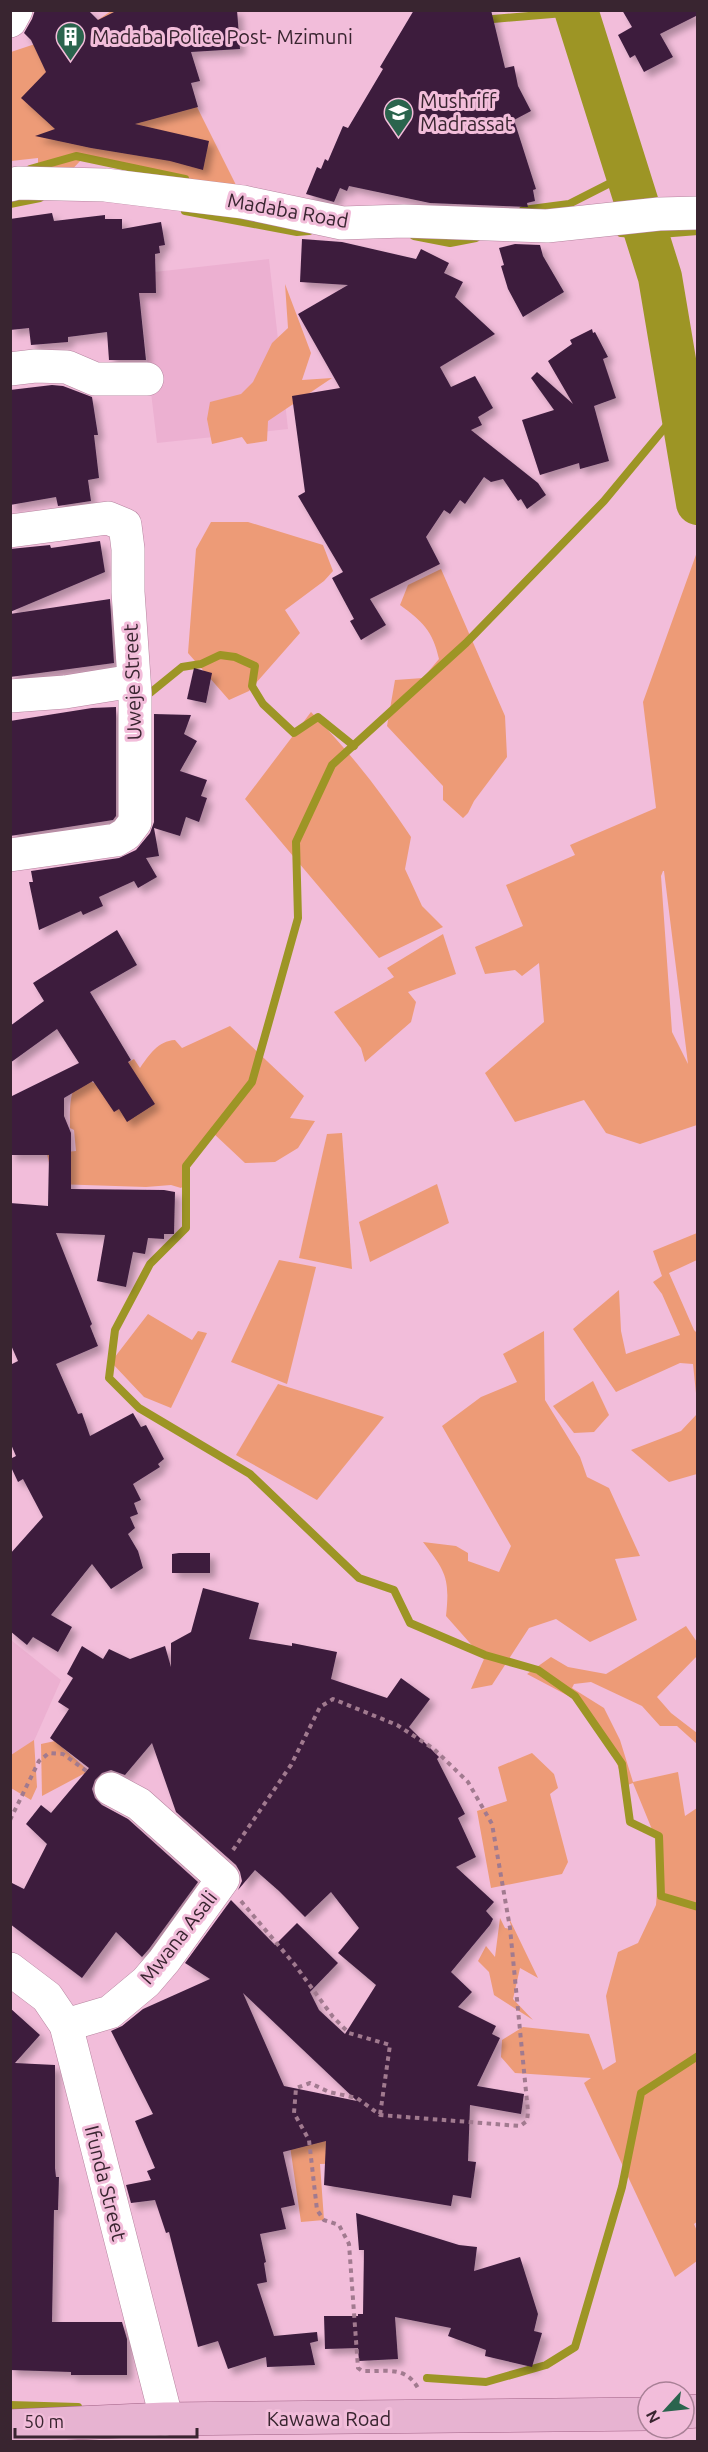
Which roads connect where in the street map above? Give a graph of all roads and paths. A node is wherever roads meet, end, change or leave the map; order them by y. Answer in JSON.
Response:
{"nodes":[{"id":1,"x":16,"y":10,"type":"edge"},
{"id":2,"x":10,"y":21,"type":"edge"},
{"id":3,"x":10,"y":185,"type":"edge"},
{"id":4,"x":698,"y":213,"type":"edge"},
{"id":5,"x":10,"y":369,"type":"edge"},
{"id":6,"x":147,"y":379,"type":"dead end"},
{"id":7,"x":10,"y":531,"type":"edge"},
{"id":8,"x":133,"y":681,"type":"junction"},
{"id":9,"x":10,"y":696,"type":"edge"},
{"id":10,"x":10,"y":855,"type":"edge"},
{"id":11,"x":111,"y":1789,"type":"joint"},
{"id":12,"x":10,"y":1820,"type":"edge"},
{"id":13,"x":220,"y":1876,"type":"junction"},
{"id":14,"x":10,"y":1969,"type":"edge"},
{"id":15,"x":66,"y":2025,"type":"junction"},
{"id":16,"x":380,"y":2115,"type":"junction"},
{"id":17,"x":636,"y":2414,"type":"edge"},
{"id":18,"x":431,"y":2417,"type":"junction"},
{"id":19,"x":165,"y":2419,"type":"junction"},
{"id":20,"x":10,"y":2426,"type":"edge"}],
"edges":[{"from":1,"to":2,"type":"street"},
{"from":3,"to":4,"type":"street","name":"Madaba Road"},
{"from":5,"to":6,"type":"street"},
{"from":7,"to":8,"type":"street","name":"Uweje Street"},
{"from":8,"to":9,"type":"street"},
{"from":8,"to":10,"type":"street","name":"Uweje Street"},
{"from":11,"to":12,"type":"path"},
{"from":11,"to":13,"type":"street","name":"Mwana Asali"},
{"from":13,"to":15,"type":"street","name":"Mwana Asali"},
{"from":13,"to":16,"type":"path"},
{"from":13,"to":16,"type":"path"},
{"from":14,"to":15,"type":"street","name":"Ifunda Street"},
{"from":15,"to":19,"type":"street","name":"Ifunda Street"},
{"from":16,"to":18,"type":"path"},
{"from":17,"to":18,"type":"main road","name":"Kawawa Road"},
{"from":18,"to":19,"type":"main road","name":"Kawawa Road"},
{"from":19,"to":20,"type":"main road","name":"Kawawa Road"}]}
